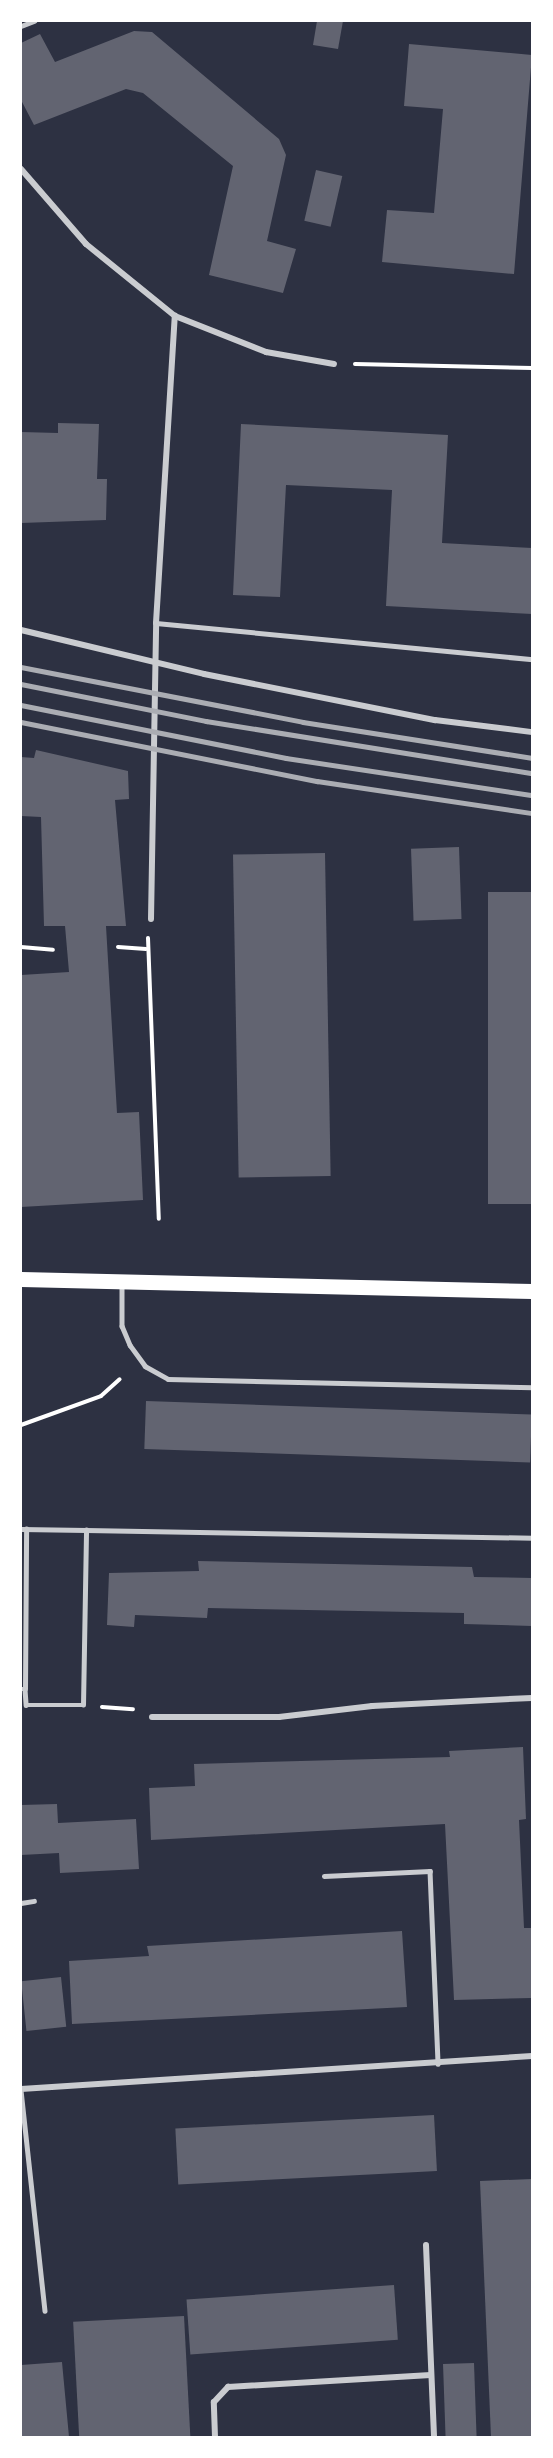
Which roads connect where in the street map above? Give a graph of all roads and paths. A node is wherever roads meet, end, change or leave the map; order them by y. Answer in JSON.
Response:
{"nodes":[{"id":1,"x":34,"y":21,"type":"edge"},
{"id":2,"x":21,"y":26,"type":"edge"},
{"id":3,"x":21,"y":169,"type":"edge"},
{"id":4,"x":175,"y":316,"type":"junction"},
{"id":5,"x":334,"y":364,"type":"joint"},
{"id":6,"x":532,"y":368,"type":"edge"},
{"id":7,"x":156,"y":623,"type":"junction"},
{"id":8,"x":21,"y":630,"type":"edge"},
{"id":9,"x":532,"y":659,"type":"edge"},
{"id":10,"x":155,"y":660,"type":"junction"},
{"id":11,"x":532,"y":732,"type":"edge"},
{"id":12,"x":151,"y":919,"type":"joint"},
{"id":13,"x":21,"y":947,"type":"edge"},
{"id":14,"x":118,"y":947,"type":"dead end"},
{"id":15,"x":146,"y":949,"type":"junction"},
{"id":16,"x":53,"y":950,"type":"dead end"},
{"id":17,"x":159,"y":1219,"type":"dead end"},
{"id":18,"x":21,"y":1279,"type":"edge"},
{"id":19,"x":122,"y":1283,"type":"junction"},
{"id":20,"x":532,"y":1291,"type":"edge"},
{"id":21,"x":120,"y":1379,"type":"dead end"},
{"id":22,"x":532,"y":1387,"type":"edge"},
{"id":23,"x":21,"y":1425,"type":"edge"},
{"id":24,"x":24,"y":1529,"type":"edge"},
{"id":25,"x":86,"y":1530,"type":"junction"},
{"id":26,"x":532,"y":1538,"type":"edge"},
{"id":27,"x":23,"y":1689,"type":"edge"},
{"id":28,"x":532,"y":1698,"type":"edge"},
{"id":29,"x":83,"y":1705,"type":"junction"},
{"id":30,"x":152,"y":1717,"type":"joint"},
{"id":31,"x":324,"y":1876,"type":"dead end"},
{"id":32,"x":34,"y":1901,"type":"dead end"},
{"id":33,"x":21,"y":1903,"type":"edge"},
{"id":34,"x":532,"y":2056,"type":"edge"},
{"id":35,"x":438,"y":2064,"type":"junction"},
{"id":36,"x":21,"y":2090,"type":"edge"},
{"id":37,"x":426,"y":2245,"type":"dead end"},
{"id":38,"x":45,"y":2311,"type":"dead end"},
{"id":39,"x":431,"y":2375,"type":"junction"},
{"id":40,"x":215,"y":2437,"type":"edge"},
{"id":41,"x":434,"y":2437,"type":"edge"}],
"edges":[{"from":1,"to":2,"type":"lane"},
{"from":3,"to":4,"type":"street"},
{"from":4,"to":5,"type":"street"},
{"from":4,"to":7,"type":"street"},
{"from":5,"to":6,"type":"path"},
{"from":7,"to":9,"type":"lane"},
{"from":7,"to":10,"type":"street"},
{"from":8,"to":10,"type":"street"},
{"from":10,"to":11,"type":"street"},
{"from":10,"to":12,"type":"street"},
{"from":12,"to":15,"type":"path"},
{"from":13,"to":16,"type":"path"},
{"from":14,"to":15,"type":"path"},
{"from":15,"to":17,"type":"path"},
{"from":18,"to":19,"type":"main road"},
{"from":19,"to":20,"type":"main road"},
{"from":19,"to":22,"type":"lane"},
{"from":21,"to":23,"type":"path"},
{"from":24,"to":25,"type":"lane"},
{"from":24,"to":27,"type":"lane"},
{"from":25,"to":26,"type":"lane"},
{"from":25,"to":29,"type":"lane"},
{"from":27,"to":29,"type":"lane"},
{"from":28,"to":30,"type":"street"},
{"from":29,"to":30,"type":"path"},
{"from":31,"to":35,"type":"lane"},
{"from":32,"to":33,"type":"lane"},
{"from":34,"to":35,"type":"street"},
{"from":35,"to":36,"type":"street"},
{"from":36,"to":38,"type":"lane"},
{"from":37,"to":39,"type":"street"},
{"from":39,"to":40,"type":"street"},
{"from":39,"to":41,"type":"street"}]}
